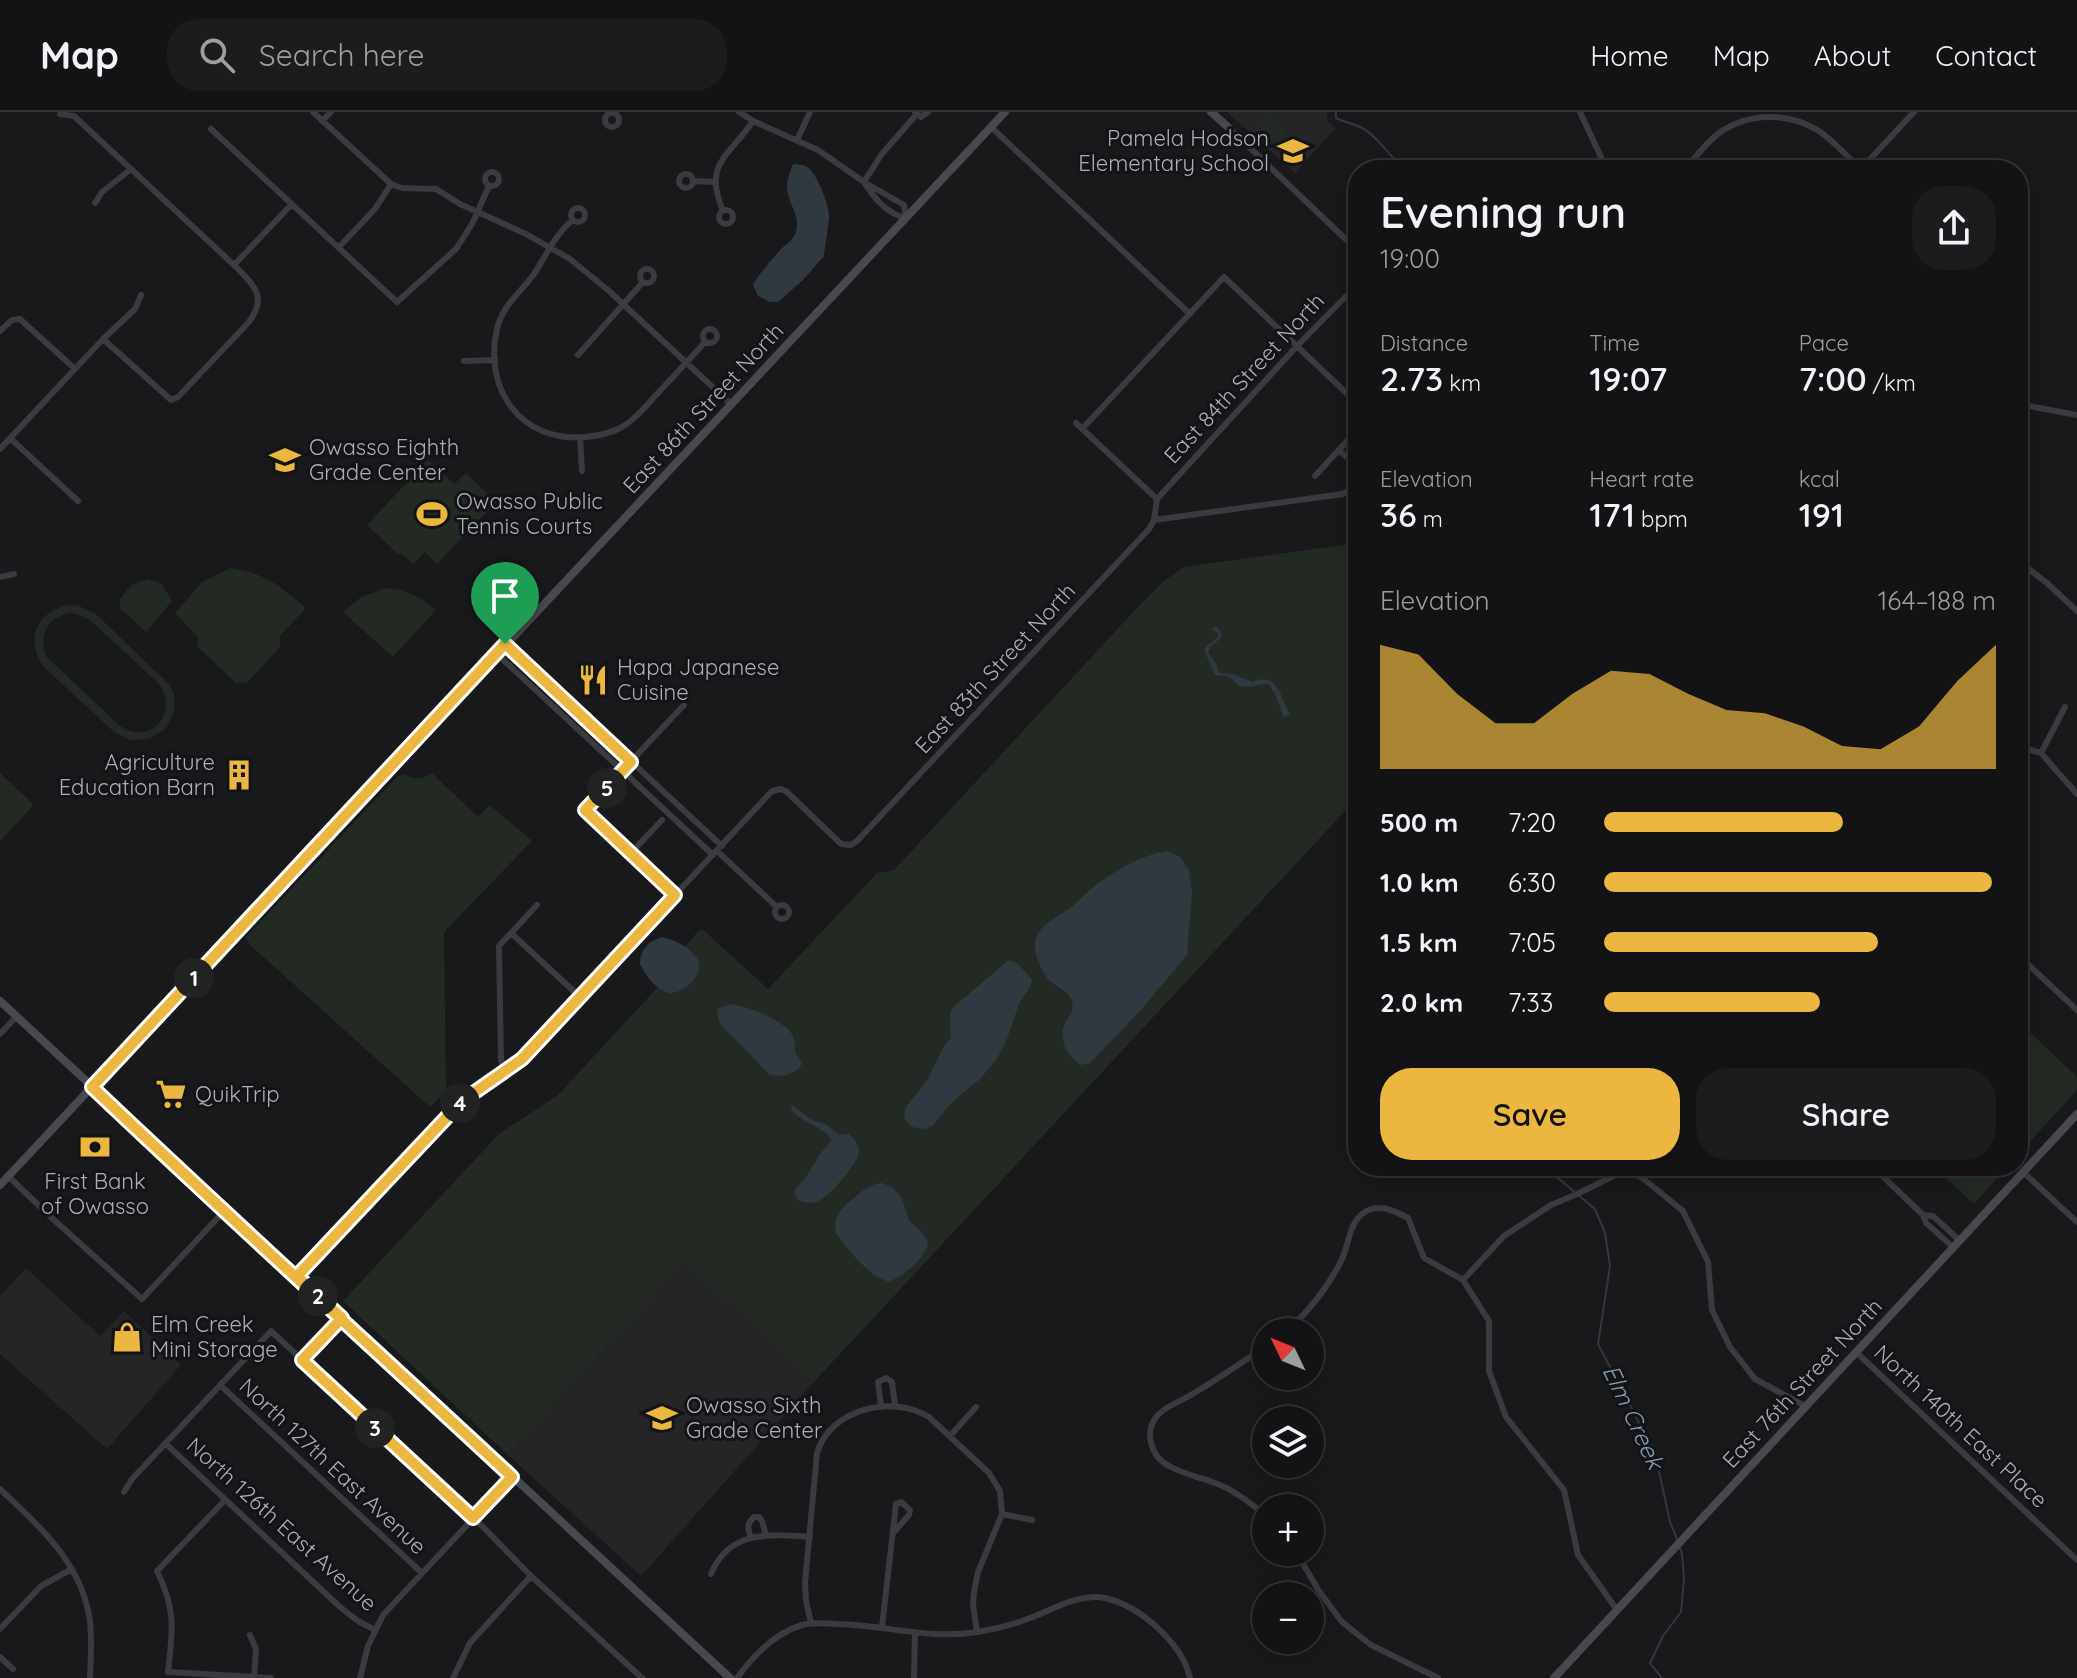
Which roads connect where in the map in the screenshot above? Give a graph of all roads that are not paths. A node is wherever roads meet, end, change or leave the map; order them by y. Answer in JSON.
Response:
{"nodes":[{"id":1,"x":313,"y":112,"type":"edge"},
{"id":2,"x":331,"y":112,"type":"edge"},
{"id":3,"x":739,"y":112,"type":"edge"},
{"id":4,"x":810,"y":112,"type":"edge"},
{"id":5,"x":928,"y":112,"type":"edge"},
{"id":6,"x":1005,"y":112,"type":"edge"},
{"id":7,"x":1211,"y":112,"type":"edge"},
{"id":8,"x":1580,"y":112,"type":"edge"},
{"id":9,"x":1914,"y":112,"type":"edge"},
{"id":10,"x":916,"y":113,"type":"edge"},
{"id":11,"x":60,"y":114,"type":"edge"},
{"id":12,"x":322,"y":121,"type":"junction"},
{"id":13,"x":753,"y":121,"type":"junction"},
{"id":14,"x":991,"y":127,"type":"junction"},
{"id":15,"x":1228,"y":127,"type":"joint"},
{"id":16,"x":211,"y":129,"type":"dead end"},
{"id":17,"x":797,"y":140,"type":"junction"},
{"id":18,"x":1603,"y":160,"type":"edge"},
{"id":19,"x":1693,"y":160,"type":"edge"},
{"id":20,"x":1850,"y":160,"type":"edge"},
{"id":21,"x":1869,"y":160,"type":"edge"},
{"id":22,"x":131,"y":169,"type":"junction"},
{"id":23,"x":693,"y":181,"type":"dead end"},
{"id":24,"x":714,"y":182,"type":"junction"},
{"id":25,"x":864,"y":182,"type":"junction"},
{"id":26,"x":391,"y":184,"type":"junction"},
{"id":27,"x":489,"y":186,"type":"dead end"},
{"id":28,"x":95,"y":203,"type":"dead end"},
{"id":29,"x":291,"y":205,"type":"junction"},
{"id":30,"x":723,"y":211,"type":"dead end"},
{"id":31,"x":477,"y":212,"type":"junction"},
{"id":32,"x":906,"y":218,"type":"junction"},
{"id":33,"x":573,"y":220,"type":"dead end"},
{"id":34,"x":1348,"y":241,"type":"edge"},
{"id":35,"x":339,"y":247,"type":"junction"},
{"id":36,"x":550,"y":247,"type":"junction"},
{"id":37,"x":234,"y":265,"type":"junction"},
{"id":38,"x":643,"y":282,"type":"dead end"},
{"id":39,"x":1348,"y":294,"type":"edge"},
{"id":40,"x":141,"y":295,"type":"dead end"},
{"id":41,"x":624,"y":305,"type":"junction"},
{"id":42,"x":1190,"y":314,"type":"junction"},
{"id":43,"x":0,"y":331,"type":"edge"},
{"id":44,"x":103,"y":339,"type":"junction"},
{"id":45,"x":705,"y":342,"type":"dead end"},
{"id":46,"x":1297,"y":346,"type":"junction"},
{"id":47,"x":578,"y":355,"type":"dead end"},
{"id":48,"x":495,"y":360,"type":"junction"},
{"id":49,"x":464,"y":361,"type":"dead end"},
{"id":50,"x":686,"y":363,"type":"junction"},
{"id":51,"x":75,"y":369,"type":"junction"},
{"id":52,"x":1348,"y":394,"type":"edge"},
{"id":53,"x":731,"y":404,"type":"junction"},
{"id":54,"x":2028,"y":406,"type":"edge"},
{"id":55,"x":2077,"y":415,"type":"edge"},
{"id":56,"x":580,"y":437,"type":"junction"},
{"id":57,"x":10,"y":438,"type":"junction"},
{"id":58,"x":1348,"y":440,"type":"edge"},
{"id":59,"x":0,"y":449,"type":"edge"},
{"id":60,"x":1339,"y":450,"type":"junction"},
{"id":61,"x":1348,"y":458,"type":"edge"},
{"id":62,"x":582,"y":471,"type":"dead end"},
{"id":63,"x":1315,"y":476,"type":"dead end"},
{"id":64,"x":1348,"y":493,"type":"edge"},
{"id":65,"x":1157,"y":499,"type":"junction"},
{"id":66,"x":78,"y":501,"type":"dead end"},
{"id":67,"x":1154,"y":520,"type":"junction"},
{"id":68,"x":2028,"y":568,"type":"edge"},
{"id":69,"x":14,"y":574,"type":"dead end"},
{"id":70,"x":0,"y":577,"type":"edge"},
{"id":71,"x":2077,"y":611,"type":"edge"},
{"id":72,"x":505,"y":644,"type":"junction"},
{"id":73,"x":497,"y":654,"type":"junction"},
{"id":74,"x":684,"y":705,"type":"dead end"},
{"id":75,"x":2065,"y":707,"type":"dead end"},
{"id":76,"x":2028,"y":749,"type":"edge"},
{"id":77,"x":2041,"y":753,"type":"junction"},
{"id":78,"x":631,"y":762,"type":"junction"},
{"id":79,"x":623,"y":771,"type":"junction"},
{"id":80,"x":2077,"y":794,"type":"edge"},
{"id":81,"x":662,"y":820,"type":"dead end"},
{"id":82,"x":717,"y":851,"type":"junction"},
{"id":83,"x":631,"y":853,"type":"junction"},
{"id":84,"x":675,"y":895,"type":"junction"},
{"id":85,"x":537,"y":905,"type":"dead end"},
{"id":86,"x":777,"y":907,"type":"dead end"},
{"id":87,"x":511,"y":933,"type":"junction"},
{"id":88,"x":2028,"y":964,"type":"edge"},
{"id":89,"x":580,"y":997,"type":"junction"},
{"id":90,"x":0,"y":1001,"type":"edge"},
{"id":91,"x":2077,"y":1010,"type":"edge"},
{"id":92,"x":17,"y":1016,"type":"junction"},
{"id":93,"x":0,"y":1034,"type":"edge"},
{"id":94,"x":506,"y":1070,"type":"junction"},
{"id":95,"x":92,"y":1087,"type":"junction"},
{"id":96,"x":2077,"y":1114,"type":"edge"},
{"id":97,"x":2028,"y":1167,"type":"edge"},
{"id":98,"x":8,"y":1176,"type":"junction"},
{"id":99,"x":1614,"y":1176,"type":"edge"},
{"id":100,"x":1640,"y":1176,"type":"edge"},
{"id":101,"x":1882,"y":1176,"type":"edge"},
{"id":102,"x":2019,"y":1176,"type":"edge"},
{"id":103,"x":2027,"y":1176,"type":"edge"},
{"id":104,"x":0,"y":1185,"type":"edge"},
{"id":105,"x":225,"y":1210,"type":"junction"},
{"id":106,"x":2077,"y":1222,"type":"edge"},
{"id":107,"x":1956,"y":1244,"type":"junction"},
{"id":108,"x":297,"y":1276,"type":"junction"},
{"id":109,"x":1463,"y":1280,"type":"junction"},
{"id":110,"x":342,"y":1318,"type":"junction"},
{"id":111,"x":1300,"y":1318,"type":"edge"},
{"id":112,"x":1856,"y":1352,"type":"junction"},
{"id":113,"x":1252,"y":1355,"type":"edge"},
{"id":114,"x":302,"y":1360,"type":"junction"},
{"id":115,"x":220,"y":1385,"type":"junction"},
{"id":116,"x":895,"y":1405,"type":"junction"},
{"id":117,"x":1805,"y":1406,"type":"junction"},
{"id":118,"x":881,"y":1407,"type":"junction"},
{"id":119,"x":976,"y":1407,"type":"dead end"},
{"id":120,"x":950,"y":1436,"type":"junction"},
{"id":121,"x":165,"y":1443,"type":"junction"},
{"id":122,"x":512,"y":1477,"type":"junction"},
{"id":123,"x":0,"y":1489,"type":"edge"},
{"id":124,"x":124,"y":1492,"type":"dead end"},
{"id":125,"x":225,"y":1500,"type":"junction"},
{"id":126,"x":1252,"y":1506,"type":"edge"},
{"id":127,"x":1002,"y":1514,"type":"junction"},
{"id":128,"x":473,"y":1518,"type":"junction"},
{"id":129,"x":1032,"y":1520,"type":"dead end"},
{"id":130,"x":894,"y":1532,"type":"dead end"},
{"id":131,"x":766,"y":1535,"type":"junction"},
{"id":132,"x":810,"y":1537,"type":"junction"},
{"id":133,"x":751,"y":1538,"type":"junction"},
{"id":134,"x":2077,"y":1560,"type":"edge"},
{"id":135,"x":1304,"y":1566,"type":"edge"},
{"id":136,"x":72,"y":1569,"type":"junction"},
{"id":137,"x":422,"y":1573,"type":"junction"},
{"id":138,"x":711,"y":1574,"type":"dead end"},
{"id":139,"x":531,"y":1576,"type":"junction"},
{"id":140,"x":1617,"y":1610,"type":"junction"},
{"id":141,"x":811,"y":1623,"type":"junction"},
{"id":142,"x":882,"y":1627,"type":"junction"},
{"id":143,"x":0,"y":1629,"type":"edge"},
{"id":144,"x":375,"y":1630,"type":"junction"},
{"id":145,"x":915,"y":1632,"type":"junction"},
{"id":146,"x":977,"y":1632,"type":"junction"},
{"id":147,"x":250,"y":1635,"type":"dead end"},
{"id":148,"x":0,"y":1657,"type":"edge"},
{"id":149,"x":13,"y":1669,"type":"dead end"},
{"id":150,"x":631,"y":1674,"type":"edge"},
{"id":151,"x":254,"y":1677,"type":"edge"},
{"id":152,"x":90,"y":1678,"type":"edge"},
{"id":153,"x":271,"y":1678,"type":"edge"},
{"id":154,"x":360,"y":1678,"type":"edge"},
{"id":155,"x":453,"y":1678,"type":"edge"},
{"id":156,"x":642,"y":1678,"type":"edge"},
{"id":157,"x":730,"y":1678,"type":"edge"},
{"id":158,"x":737,"y":1678,"type":"edge"},
{"id":159,"x":914,"y":1678,"type":"edge"},
{"id":160,"x":1190,"y":1678,"type":"edge"},
{"id":161,"x":1438,"y":1678,"type":"edge"},
{"id":162,"x":1554,"y":1678,"type":"edge"}],
"edges":[{"from":1,"to":12,"type":"street"},
{"from":2,"to":12,"type":"street"},
{"from":3,"to":13,"type":"street"},
{"from":4,"to":17,"type":"street"},
{"from":5,"to":10,"type":"street"},
{"from":6,"to":14,"type":"main road","name":"East 86th Street North"},
{"from":7,"to":15,"type":"main road"},
{"from":8,"to":18,"type":"street"},
{"from":9,"to":21,"type":"street"},
{"from":10,"to":25,"type":"street"},
{"from":11,"to":22,"type":"street"},
{"from":12,"to":26,"type":"street"},
{"from":13,"to":17,"type":"street"},
{"from":13,"to":24,"type":"street"},
{"from":14,"to":32,"type":"main road","name":"East 86th Street North"},
{"from":14,"to":42,"type":"street"},
{"from":15,"to":34,"type":"street"},
{"from":16,"to":29,"type":"street"},
{"from":17,"to":25,"type":"street"},
{"from":19,"to":20,"type":"street"},
{"from":22,"to":28,"type":"street"},
{"from":22,"to":37,"type":"street"},
{"from":23,"to":24,"type":"street"},
{"from":24,"to":30,"type":"street"},
{"from":25,"to":32,"type":"street"},
{"from":25,"to":32,"type":"street"},
{"from":26,"to":31,"type":"street"},
{"from":26,"to":35,"type":"street"},
{"from":27,"to":31,"type":"street"},
{"from":29,"to":35,"type":"street"},
{"from":29,"to":37,"type":"street"},
{"from":31,"to":35,"type":"street"},
{"from":31,"to":36,"type":"street"},
{"from":32,"to":53,"type":"main road","name":"East 86th Street North"},
{"from":33,"to":36,"type":"street"},
{"from":36,"to":41,"type":"street"},
{"from":36,"to":48,"type":"street"},
{"from":37,"to":44,"type":"street"},
{"from":38,"to":41,"type":"street"},
{"from":39,"to":46,"type":"street","name":"East 84th Street North"},
{"from":40,"to":44,"type":"street"},
{"from":41,"to":47,"type":"street"},
{"from":41,"to":50,"type":"street"},
{"from":42,"to":46,"type":"street"},
{"from":42,"to":65,"type":"street"},
{"from":43,"to":51,"type":"street"},
{"from":44,"to":51,"type":"street"},
{"from":45,"to":50,"type":"street"},
{"from":46,"to":52,"type":"street"},
{"from":46,"to":65,"type":"street","name":"East 84th Street North"},
{"from":48,"to":49,"type":"street"},
{"from":48,"to":56,"type":"street"},
{"from":50,"to":53,"type":"street"},
{"from":50,"to":56,"type":"street"},
{"from":51,"to":57,"type":"street"},
{"from":53,"to":72,"type":"main road","name":"East 86th Street North"},
{"from":54,"to":55,"type":"street"},
{"from":56,"to":62,"type":"street"},
{"from":57,"to":59,"type":"street"},
{"from":57,"to":66,"type":"street"},
{"from":58,"to":60,"type":"street"},
{"from":60,"to":61,"type":"street"},
{"from":60,"to":63,"type":"street"},
{"from":64,"to":67,"type":"street"},
{"from":65,"to":67,"type":"street"},
{"from":67,"to":82,"type":"street","name":"East 83th Street North"},
{"from":68,"to":71,"type":"street"},
{"from":69,"to":70,"type":"street"},
{"from":72,"to":73,"type":"main road","name":"East 86th Street North"},
{"from":72,"to":78,"type":"street"},
{"from":73,"to":79,"type":"street"},
{"from":73,"to":95,"type":"main road","name":"East 86th Street North"},
{"from":74,"to":78,"type":"street"},
{"from":75,"to":77,"type":"street"},
{"from":76,"to":77,"type":"street"},
{"from":77,"to":80,"type":"street"},
{"from":78,"to":79,"type":"street"},
{"from":78,"to":82,"type":"street"},
{"from":79,"to":82,"type":"street"},
{"from":79,"to":83,"type":"street"},
{"from":81,"to":83,"type":"street"},
{"from":82,"to":84,"type":"street"},
{"from":82,"to":86,"type":"street"},
{"from":83,"to":84,"type":"street"},
{"from":84,"to":89,"type":"street"},
{"from":85,"to":87,"type":"street"},
{"from":87,"to":89,"type":"street"},
{"from":87,"to":94,"type":"street"},
{"from":88,"to":91,"type":"street"},
{"from":89,"to":94,"type":"street"},
{"from":90,"to":92,"type":"main road"},
{"from":92,"to":93,"type":"street"},
{"from":92,"to":95,"type":"main road"},
{"from":94,"to":108,"type":"street"},
{"from":95,"to":98,"type":"main road","name":"East 86th Street North"},
{"from":95,"to":105,"type":"main road"},
{"from":96,"to":97,"type":"main road","name":"East 76th Street North"},
{"from":98,"to":104,"type":"main road","name":"East 86th Street North"},
{"from":98,"to":105,"type":"street"},
{"from":99,"to":109,"type":"street"},
{"from":100,"to":117,"type":"street"},
{"from":101,"to":107,"type":"street"},
{"from":102,"to":107,"type":"main road","name":"East 76th Street North"},
{"from":103,"to":106,"type":"street"},
{"from":105,"to":108,"type":"main road"},
{"from":107,"to":112,"type":"main road","name":"East 76th Street North"},
{"from":108,"to":110,"type":"main road"},
{"from":109,"to":111,"type":"street"},
{"from":109,"to":140,"type":"street"},
{"from":110,"to":114,"type":"street"},
{"from":110,"to":122,"type":"main road"},
{"from":112,"to":117,"type":"main road","name":"East 76th Street North"},
{"from":112,"to":134,"type":"street","name":"North 140th East Place"},
{"from":113,"to":126,"type":"street"},
{"from":114,"to":115,"type":"street"},
{"from":114,"to":128,"type":"street"},
{"from":115,"to":121,"type":"street"},
{"from":115,"to":137,"type":"street","name":"North 127th East Avenue"},
{"from":116,"to":118,"type":"street"},
{"from":116,"to":118,"type":"street"},
{"from":116,"to":120,"type":"street"},
{"from":117,"to":140,"type":"main road","name":"East 76th Street North"},
{"from":118,"to":132,"type":"street"},
{"from":119,"to":120,"type":"street"},
{"from":120,"to":127,"type":"street"},
{"from":121,"to":124,"type":"street"},
{"from":121,"to":125,"type":"street","name":"North 126th East Avenue"},
{"from":122,"to":128,"type":"street"},
{"from":122,"to":157,"type":"main road"},
{"from":123,"to":136,"type":"street"},
{"from":125,"to":144,"type":"street","name":"North 126th East Avenue"},
{"from":125,"to":151,"type":"street"},
{"from":127,"to":129,"type":"street"},
{"from":127,"to":146,"type":"street"},
{"from":128,"to":137,"type":"street"},
{"from":128,"to":139,"type":"street"},
{"from":130,"to":142,"type":"street"},
{"from":131,"to":132,"type":"street"},
{"from":131,"to":133,"type":"street"},
{"from":131,"to":133,"type":"street"},
{"from":132,"to":141,"type":"street"},
{"from":133,"to":138,"type":"street"},
{"from":135,"to":161,"type":"street"},
{"from":136,"to":143,"type":"street"},
{"from":136,"to":152,"type":"street"},
{"from":137,"to":144,"type":"street"},
{"from":139,"to":150,"type":"street"},
{"from":139,"to":155,"type":"street"},
{"from":140,"to":162,"type":"main road","name":"East 76th Street North"},
{"from":141,"to":142,"type":"street"},
{"from":141,"to":158,"type":"street"},
{"from":142,"to":145,"type":"street"},
{"from":144,"to":154,"type":"street"},
{"from":145,"to":146,"type":"street"},
{"from":145,"to":159,"type":"street"},
{"from":146,"to":160,"type":"street"},
{"from":147,"to":151,"type":"street"},
{"from":148,"to":149,"type":"street"},
{"from":150,"to":156,"type":"street"},
{"from":151,"to":153,"type":"street"}]}
